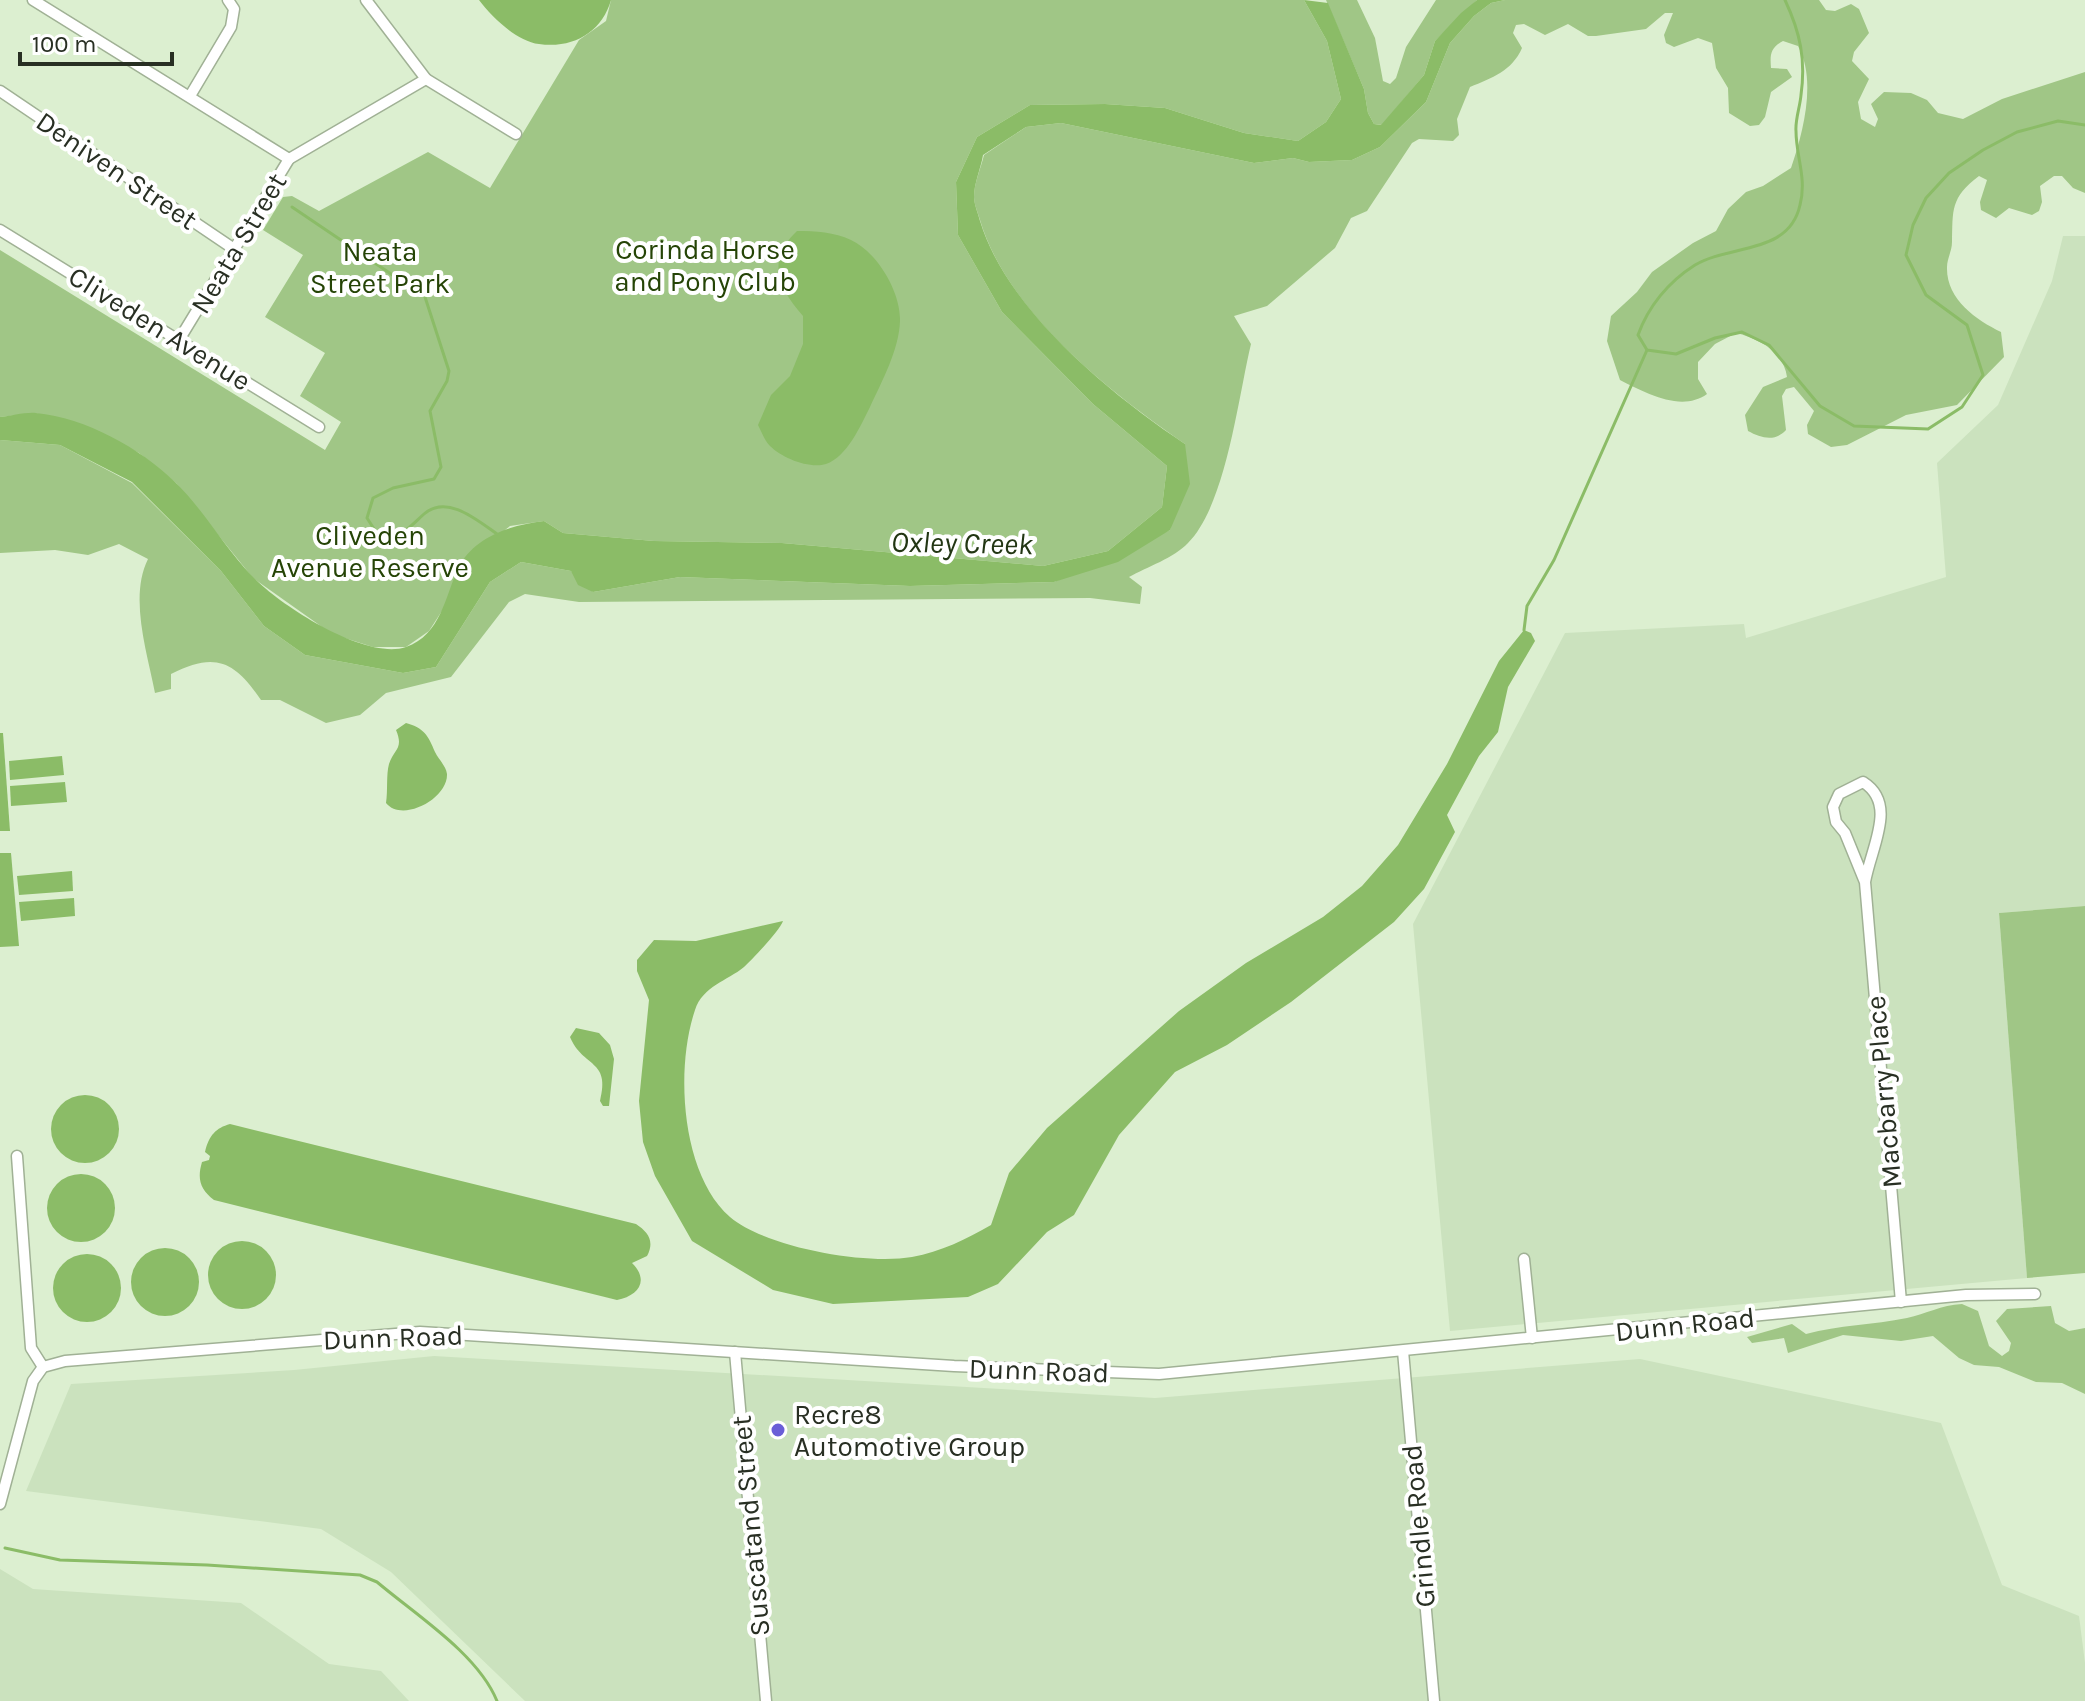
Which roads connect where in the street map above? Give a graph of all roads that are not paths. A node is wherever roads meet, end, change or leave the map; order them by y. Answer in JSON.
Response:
{"nodes":[{"id":1,"x":33,"y":0,"type":"edge"},
{"id":2,"x":228,"y":0,"type":"edge"},
{"id":3,"x":366,"y":0,"type":"edge"},
{"id":4,"x":426,"y":79,"type":"junction"},
{"id":5,"x":0,"y":91,"type":"edge"},
{"id":6,"x":190,"y":96,"type":"junction"},
{"id":7,"x":516,"y":134,"type":"dead end"},
{"id":8,"x":289,"y":159,"type":"junction"},
{"id":9,"x":0,"y":230,"type":"edge"},
{"id":10,"x":234,"y":249,"type":"junction"},
{"id":11,"x":179,"y":340,"type":"junction"},
{"id":12,"x":319,"y":427,"type":"dead end"},
{"id":13,"x":1865,"y":882,"type":"junction"},
{"id":14,"x":17,"y":1156,"type":"dead end"},
{"id":15,"x":1524,"y":1259,"type":"dead end"},
{"id":16,"x":2035,"y":1294,"type":"dead end"},
{"id":17,"x":1901,"y":1302,"type":"junction"},
{"id":18,"x":1532,"y":1338,"type":"junction"},
{"id":19,"x":1403,"y":1351,"type":"junction"},
{"id":20,"x":735,"y":1352,"type":"junction"},
{"id":21,"x":43,"y":1367,"type":"junction"},
{"id":22,"x":0,"y":1504,"type":"edge"},
{"id":23,"x":766,"y":1701,"type":"edge"},
{"id":24,"x":1434,"y":1701,"type":"edge"}],
"edges":[{"from":1,"to":6,"type":"street"},
{"from":2,"to":6,"type":"street"},
{"from":3,"to":4,"type":"street"},
{"from":4,"to":7,"type":"street"},
{"from":4,"to":8,"type":"street","name":"Neata Street"},
{"from":5,"to":10,"type":"street","name":"Deniven Street"},
{"from":6,"to":8,"type":"street"},
{"from":8,"to":10,"type":"street","name":"Neata Street"},
{"from":9,"to":11,"type":"street","name":"Cliveden Avenue"},
{"from":10,"to":11,"type":"street","name":"Neata Street"},
{"from":11,"to":12,"type":"street","name":"Cliveden Avenue"},
{"from":13,"to":13,"type":"street","name":"Macbarry Place"},
{"from":13,"to":17,"type":"street","name":"Macbarry Place"},
{"from":14,"to":21,"type":"street"},
{"from":15,"to":18,"type":"street"},
{"from":16,"to":17,"type":"street","name":"Dunn Road"},
{"from":17,"to":18,"type":"street","name":"Dunn Road"},
{"from":18,"to":19,"type":"street","name":"Dunn Road"},
{"from":19,"to":20,"type":"street","name":"Dunn Road"},
{"from":19,"to":24,"type":"street","name":"Grindle Road"},
{"from":20,"to":21,"type":"street","name":"Dunn Road"},
{"from":20,"to":23,"type":"street","name":"Suscatand Street"},
{"from":21,"to":22,"type":"street"}]}
